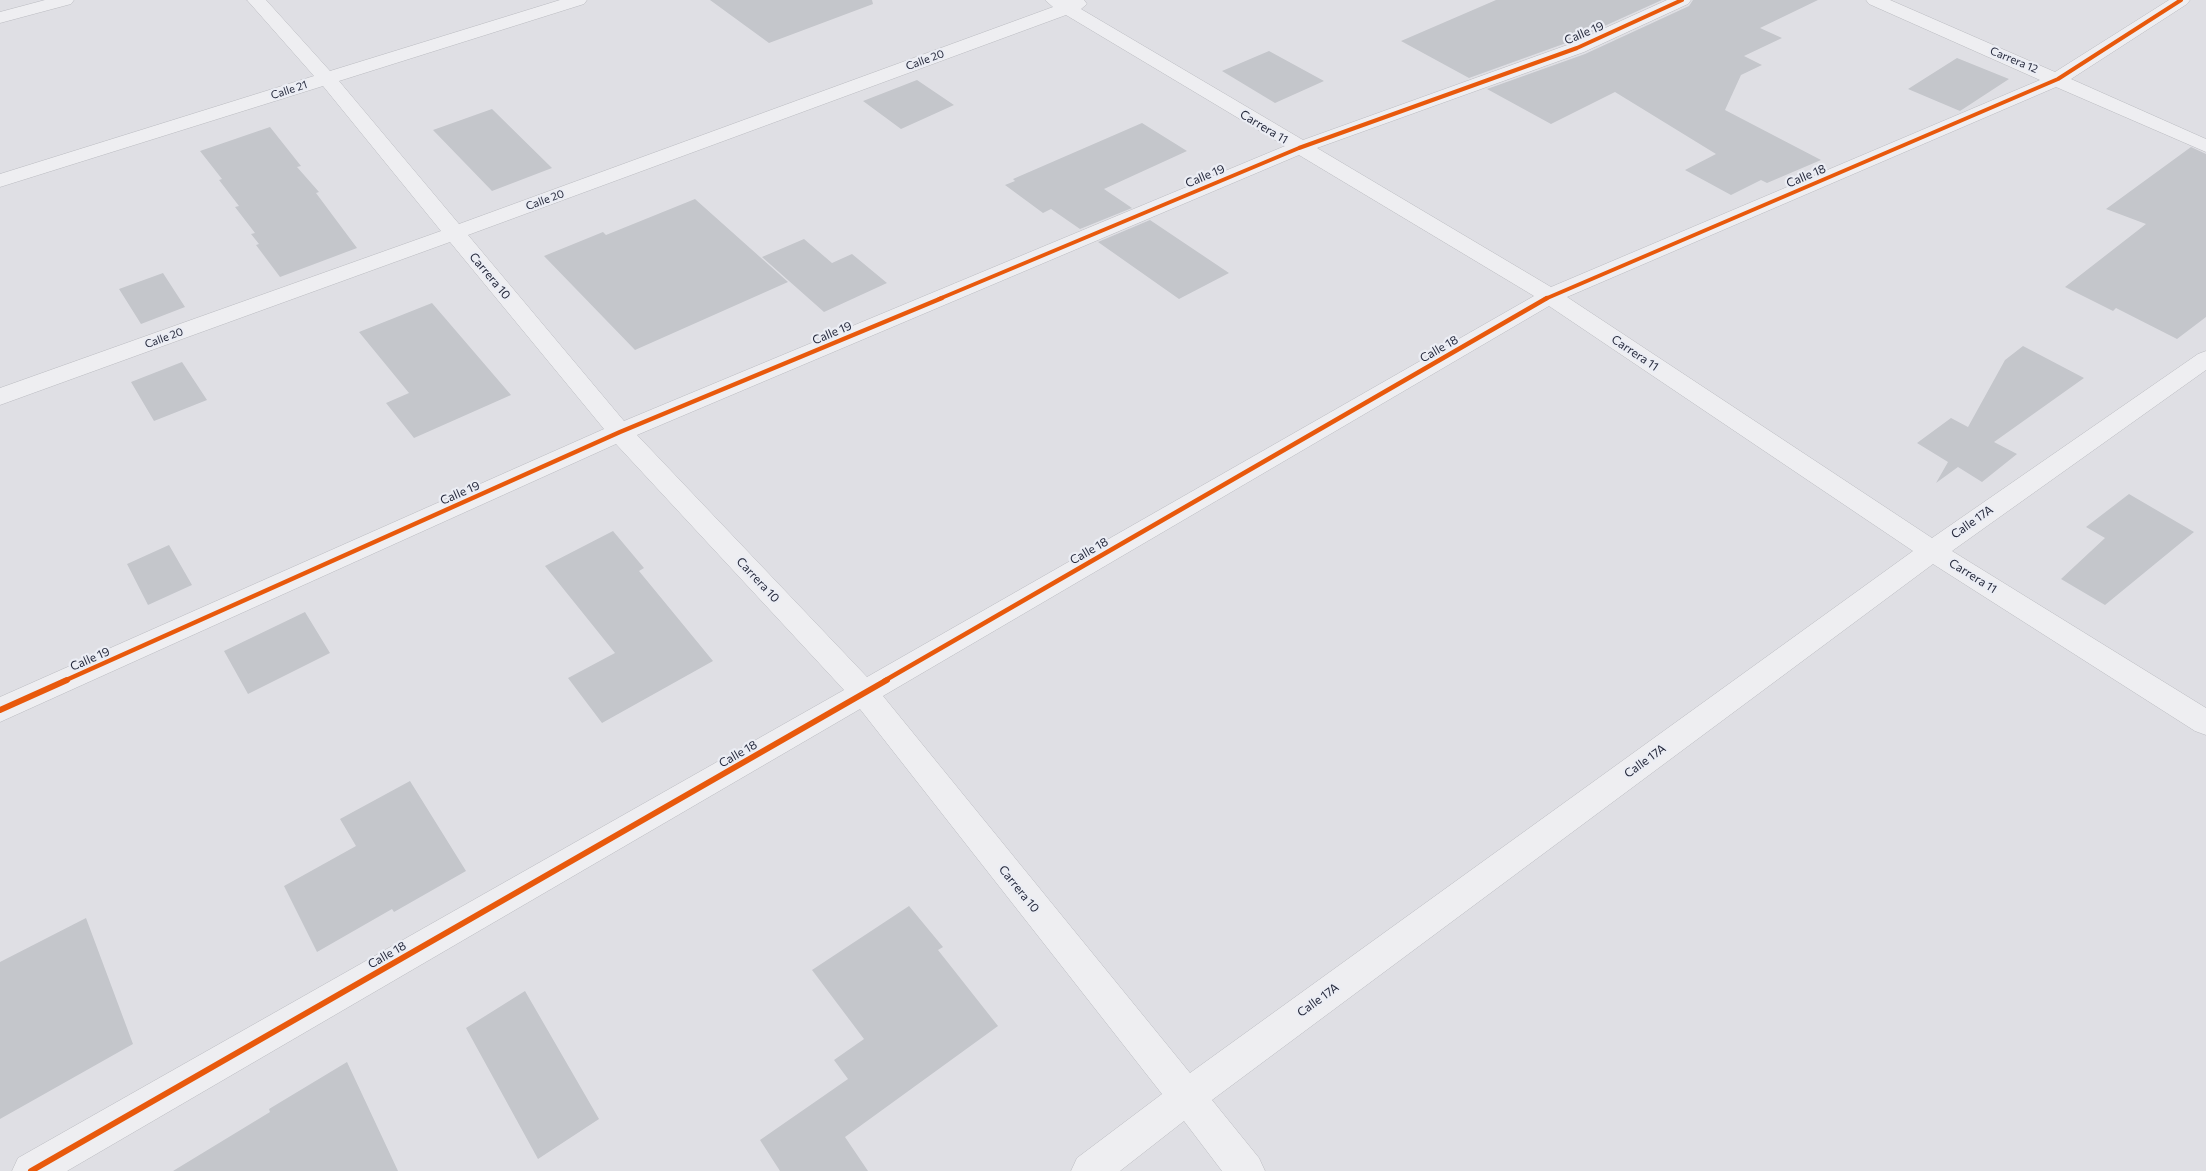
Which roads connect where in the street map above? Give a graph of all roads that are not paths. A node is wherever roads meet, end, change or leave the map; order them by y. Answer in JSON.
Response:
{"nodes":[{"id":1,"x":65,"y":0,"type":"edge"},
{"id":2,"x":256,"y":0,"type":"edge"},
{"id":3,"x":578,"y":0,"type":"edge"},
{"id":4,"x":1089,"y":0,"type":"edge"},
{"id":5,"x":1682,"y":0,"type":"edge"},
{"id":6,"x":1876,"y":0,"type":"edge"},
{"id":7,"x":2181,"y":0,"type":"edge"},
{"id":8,"x":1060,"y":4,"type":"edge"},
{"id":9,"x":0,"y":18,"type":"edge"},
{"id":10,"x":326,"y":78,"type":"junction"},
{"id":11,"x":2058,"y":79,"type":"junction"},
{"id":12,"x":2206,"y":146,"type":"edge"},
{"id":13,"x":1299,"y":148,"type":"junction"},
{"id":14,"x":0,"y":181,"type":"edge"},
{"id":15,"x":455,"y":233,"type":"junction"},
{"id":16,"x":1550,"y":296,"type":"junction"},
{"id":17,"x":2206,"y":359,"type":"edge"},
{"id":18,"x":0,"y":397,"type":"edge"},
{"id":19,"x":620,"y":432,"type":"junction"},
{"id":20,"x":1932,"y":550,"type":"junction"},
{"id":21,"x":864,"y":693,"type":"junction"},
{"id":22,"x":0,"y":710,"type":"edge"},
{"id":23,"x":2206,"y":723,"type":"edge"},
{"id":24,"x":1186,"y":1098,"type":"junction"},
{"id":25,"x":31,"y":1171,"type":"edge"},
{"id":26,"x":1090,"y":1171,"type":"edge"},
{"id":27,"x":1246,"y":1171,"type":"edge"}],
"edges":[{"from":1,"to":9,"type":"street"},
{"from":2,"to":10,"type":"street","name":"Carrera 10"},
{"from":3,"to":10,"type":"street","name":"Calle 21"},
{"from":4,"to":8,"type":"street","name":"Calle 20"},
{"from":5,"to":13,"type":"street","name":"Calle 19"},
{"from":6,"to":11,"type":"street","name":"Carrera 12"},
{"from":7,"to":11,"type":"street","name":"Calle 18"},
{"from":8,"to":13,"type":"street","name":"Carrera 11"},
{"from":8,"to":15,"type":"street","name":"Calle 20"},
{"from":10,"to":14,"type":"street","name":"Calle 21"},
{"from":10,"to":15,"type":"street","name":"Carrera 10"},
{"from":11,"to":12,"type":"street","name":"Carrera 12"},
{"from":11,"to":16,"type":"street","name":"Calle 18"},
{"from":13,"to":16,"type":"street","name":"Carrera 11"},
{"from":13,"to":19,"type":"street","name":"Calle 19"},
{"from":15,"to":18,"type":"street","name":"Calle 20"},
{"from":15,"to":19,"type":"street","name":"Carrera 10"},
{"from":16,"to":20,"type":"street","name":"Carrera 11"},
{"from":16,"to":21,"type":"street","name":"Calle 18"},
{"from":17,"to":20,"type":"street","name":"Calle 17A"},
{"from":19,"to":21,"type":"street","name":"Carrera 10"},
{"from":19,"to":22,"type":"street","name":"Calle 19"},
{"from":20,"to":23,"type":"street","name":"Carrera 11"},
{"from":20,"to":24,"type":"street","name":"Calle 17A"},
{"from":21,"to":24,"type":"street","name":"Carrera 10"},
{"from":21,"to":25,"type":"street","name":"Calle 18"},
{"from":24,"to":26,"type":"street","name":"Calle 17A"},
{"from":24,"to":27,"type":"street","name":"Carrera 10"}]}
